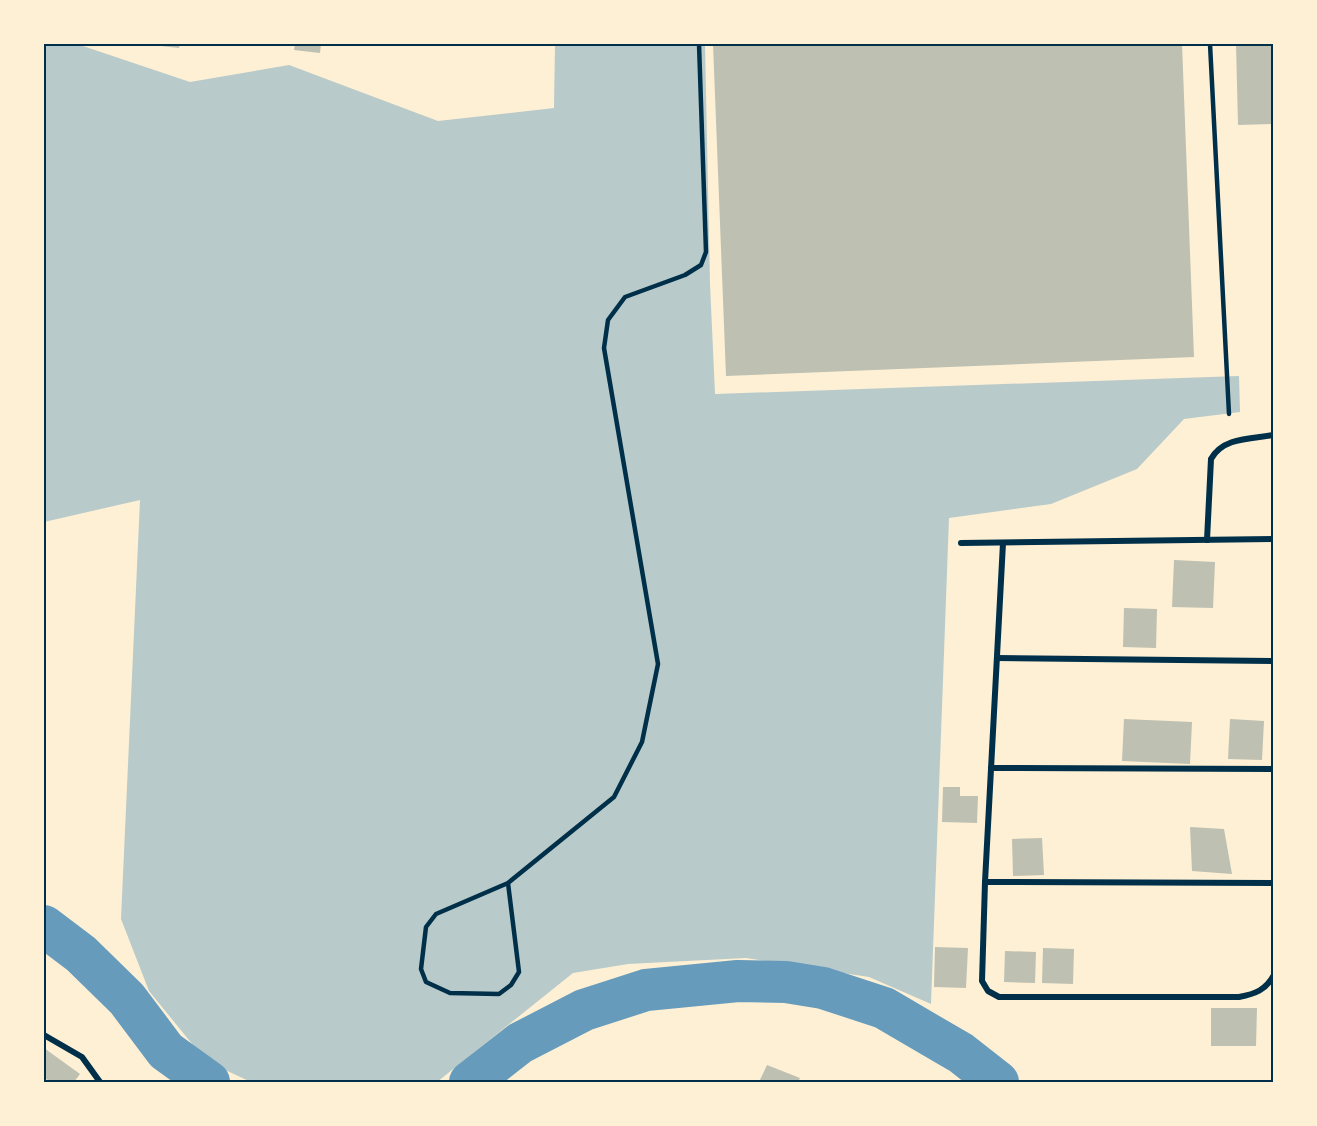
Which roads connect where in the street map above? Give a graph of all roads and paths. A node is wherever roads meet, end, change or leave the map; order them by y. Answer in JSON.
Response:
{"nodes":[{"id":1,"x":699,"y":44,"type":"edge"},
{"id":2,"x":1210,"y":44,"type":"edge"},
{"id":3,"x":1229,"y":414,"type":"dead end"},
{"id":4,"x":1274,"y":435,"type":"edge"},
{"id":5,"x":1274,"y":539,"type":"edge"},
{"id":6,"x":1207,"y":540,"type":"junction"},
{"id":7,"x":961,"y":543,"type":"dead end"},
{"id":8,"x":1003,"y":543,"type":"junction"},
{"id":9,"x":997,"y":658,"type":"junction"},
{"id":10,"x":1274,"y":661,"type":"edge"},
{"id":11,"x":991,"y":768,"type":"junction"},
{"id":12,"x":1274,"y":769,"type":"edge"},
{"id":13,"x":985,"y":882,"type":"junction"},
{"id":14,"x":508,"y":883,"type":"junction"},
{"id":15,"x":1274,"y":883,"type":"edge"},
{"id":16,"x":1274,"y":975,"type":"edge"},
{"id":17,"x":44,"y":1035,"type":"edge"},
{"id":18,"x":100,"y":1083,"type":"edge"}],
"edges":[{"from":1,"to":14,"type":"lane"},
{"from":2,"to":3,"type":"lane"},
{"from":4,"to":6,"type":"street"},
{"from":5,"to":6,"type":"street"},
{"from":6,"to":8,"type":"street"},
{"from":7,"to":8,"type":"street"},
{"from":8,"to":9,"type":"street"},
{"from":9,"to":10,"type":"street"},
{"from":9,"to":11,"type":"street"},
{"from":11,"to":12,"type":"street"},
{"from":11,"to":13,"type":"street"},
{"from":13,"to":15,"type":"street"},
{"from":13,"to":16,"type":"street"},
{"from":14,"to":14,"type":"lane"},
{"from":17,"to":18,"type":"street"}]}
